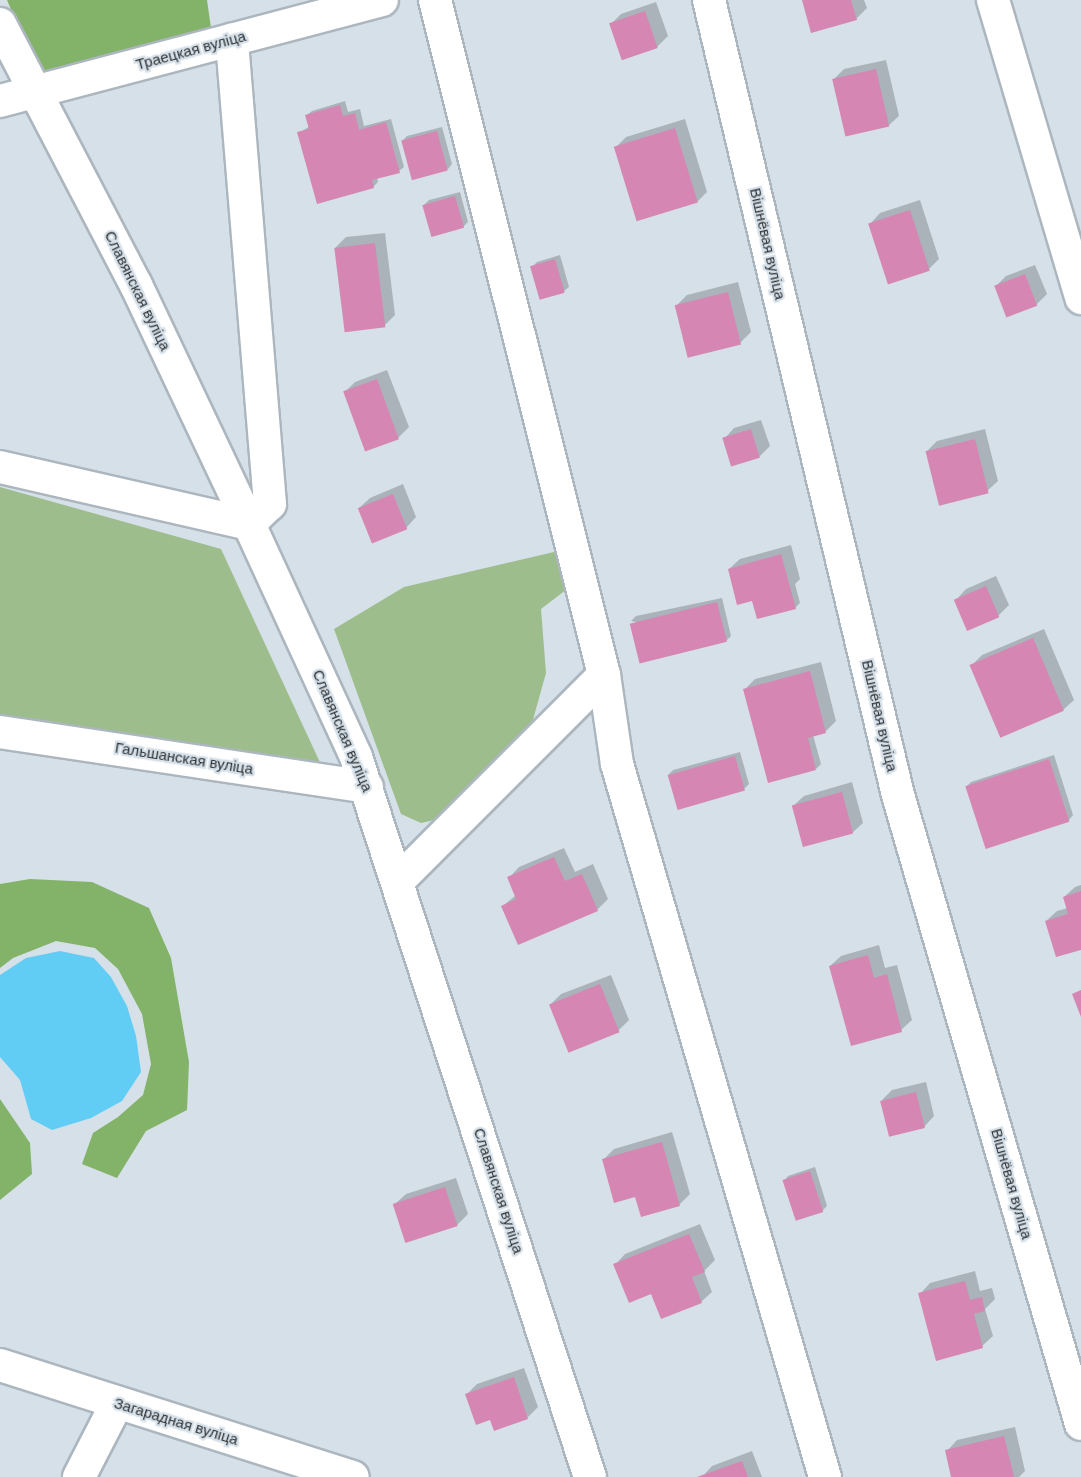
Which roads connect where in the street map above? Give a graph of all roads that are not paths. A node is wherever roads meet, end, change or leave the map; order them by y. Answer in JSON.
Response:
{"nodes":[{"id":1,"x":382,"y":0,"type":"edge"},
{"id":2,"x":435,"y":0,"type":"edge"},
{"id":3,"x":709,"y":0,"type":"edge"},
{"id":4,"x":993,"y":0,"type":"edge"},
{"id":5,"x":0,"y":24,"type":"edge"},
{"id":6,"x":232,"y":40,"type":"junction"},
{"id":7,"x":35,"y":92,"type":"junction"},
{"id":8,"x":0,"y":101,"type":"edge"},
{"id":9,"x":1081,"y":298,"type":"edge"},
{"id":10,"x":0,"y":467,"type":"edge"},
{"id":11,"x":249,"y":524,"type":"junction"},
{"id":12,"x":604,"y":675,"type":"junction"},
{"id":13,"x":0,"y":732,"type":"edge"},
{"id":14,"x":367,"y":787,"type":"junction"},
{"id":15,"x":398,"y":881,"type":"junction"},
{"id":16,"x":0,"y":1365,"type":"edge"},
{"id":17,"x":117,"y":1403,"type":"junction"},
{"id":18,"x":1081,"y":1424,"type":"edge"},
{"id":19,"x":79,"y":1477,"type":"edge"},
{"id":20,"x":353,"y":1477,"type":"edge"},
{"id":21,"x":590,"y":1477,"type":"edge"},
{"id":22,"x":825,"y":1477,"type":"edge"}],
"edges":[{"from":1,"to":6,"type":"street","name":"Траецкая вуліца"},
{"from":2,"to":12,"type":"street"},
{"from":3,"to":18,"type":"street","name":"Вішнёвая вуліца"},
{"from":4,"to":9,"type":"street"},
{"from":5,"to":7,"type":"street","name":"Славянская вуліца"},
{"from":6,"to":7,"type":"street","name":"Траецкая вуліца"},
{"from":6,"to":11,"type":"street"},
{"from":7,"to":8,"type":"street","name":"Траецкая вуліца"},
{"from":7,"to":11,"type":"street","name":"Славянская вуліца"},
{"from":10,"to":11,"type":"street"},
{"from":11,"to":14,"type":"street","name":"Славянская вуліца"},
{"from":12,"to":15,"type":"street"},
{"from":12,"to":22,"type":"street"},
{"from":13,"to":14,"type":"street","name":"Гальшанская вуліца"},
{"from":14,"to":15,"type":"street","name":"Славянская вуліца"},
{"from":15,"to":21,"type":"street","name":"Славянская вуліца"},
{"from":16,"to":17,"type":"street","name":"Загарадная вуліца"},
{"from":17,"to":19,"type":"street"},
{"from":17,"to":20,"type":"street","name":"Загарадная вуліца"}]}
